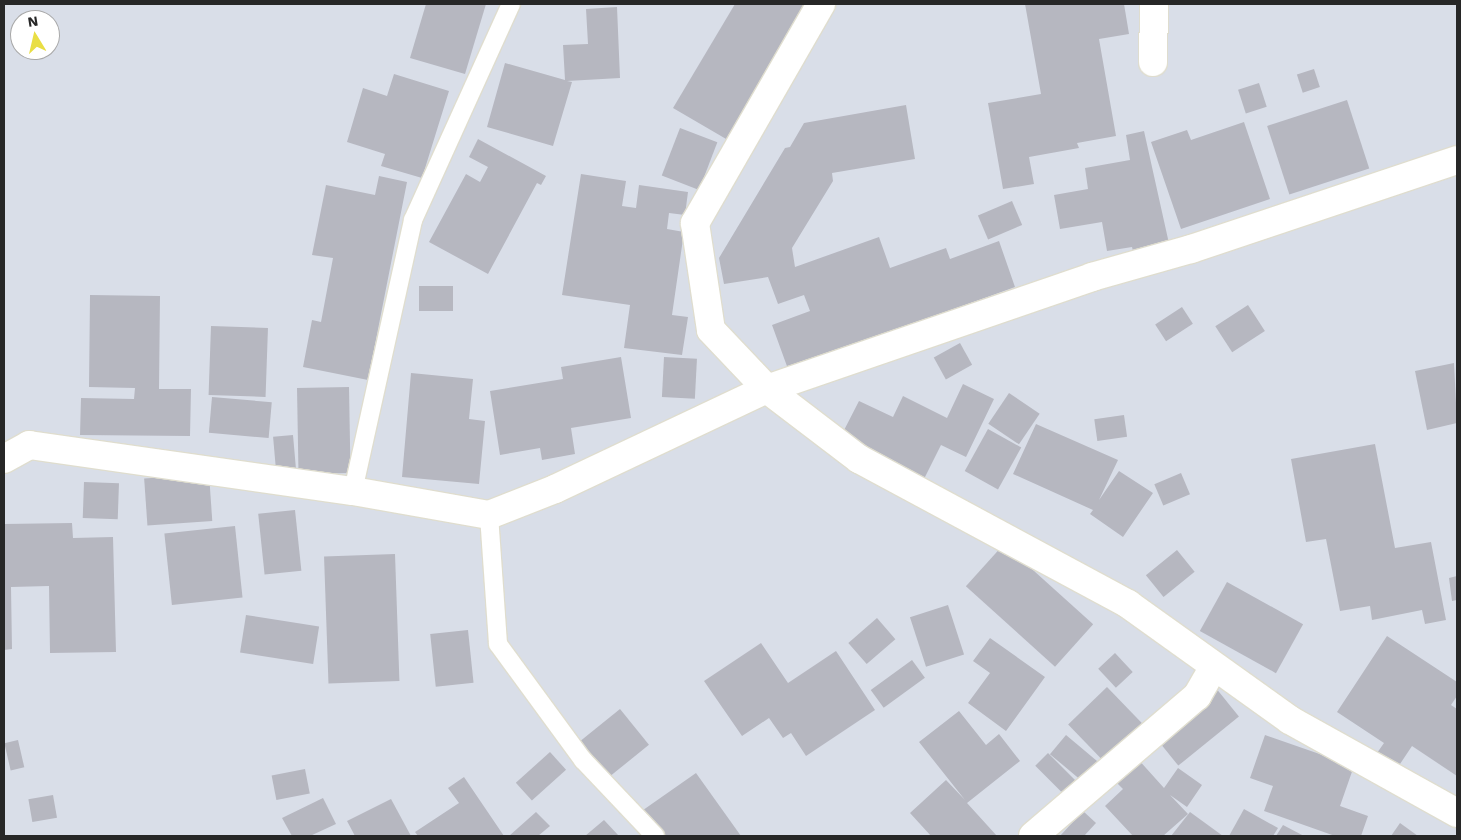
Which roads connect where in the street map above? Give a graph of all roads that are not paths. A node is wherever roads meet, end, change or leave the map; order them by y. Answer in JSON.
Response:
{"nodes":[{"id":1,"x":511,"y":4,"type":"edge"},
{"id":2,"x":821,"y":4,"type":"edge"},
{"id":3,"x":1154,"y":4,"type":"edge"},
{"id":4,"x":1153,"y":62,"type":"dead end"},
{"id":5,"x":1457,"y":160,"type":"edge"},
{"id":6,"x":767,"y":389,"type":"junction"},
{"id":7,"x":4,"y":460,"type":"edge"},
{"id":8,"x":353,"y":491,"type":"junction"},
{"id":9,"x":489,"y":515,"type":"junction"},
{"id":10,"x":1214,"y":666,"type":"junction"},
{"id":11,"x":1457,"y":813,"type":"edge"},
{"id":12,"x":655,"y":836,"type":"edge"},
{"id":13,"x":1033,"y":836,"type":"edge"}],
"edges":[{"from":1,"to":8,"type":"lane"},
{"from":2,"to":6,"type":"street"},
{"from":3,"to":4,"type":"street"},
{"from":5,"to":6,"type":"street"},
{"from":6,"to":9,"type":"street"},
{"from":6,"to":10,"type":"street"},
{"from":7,"to":8,"type":"street"},
{"from":8,"to":9,"type":"street"},
{"from":9,"to":12,"type":"lane"},
{"from":10,"to":11,"type":"street"},
{"from":10,"to":13,"type":"street"}]}
